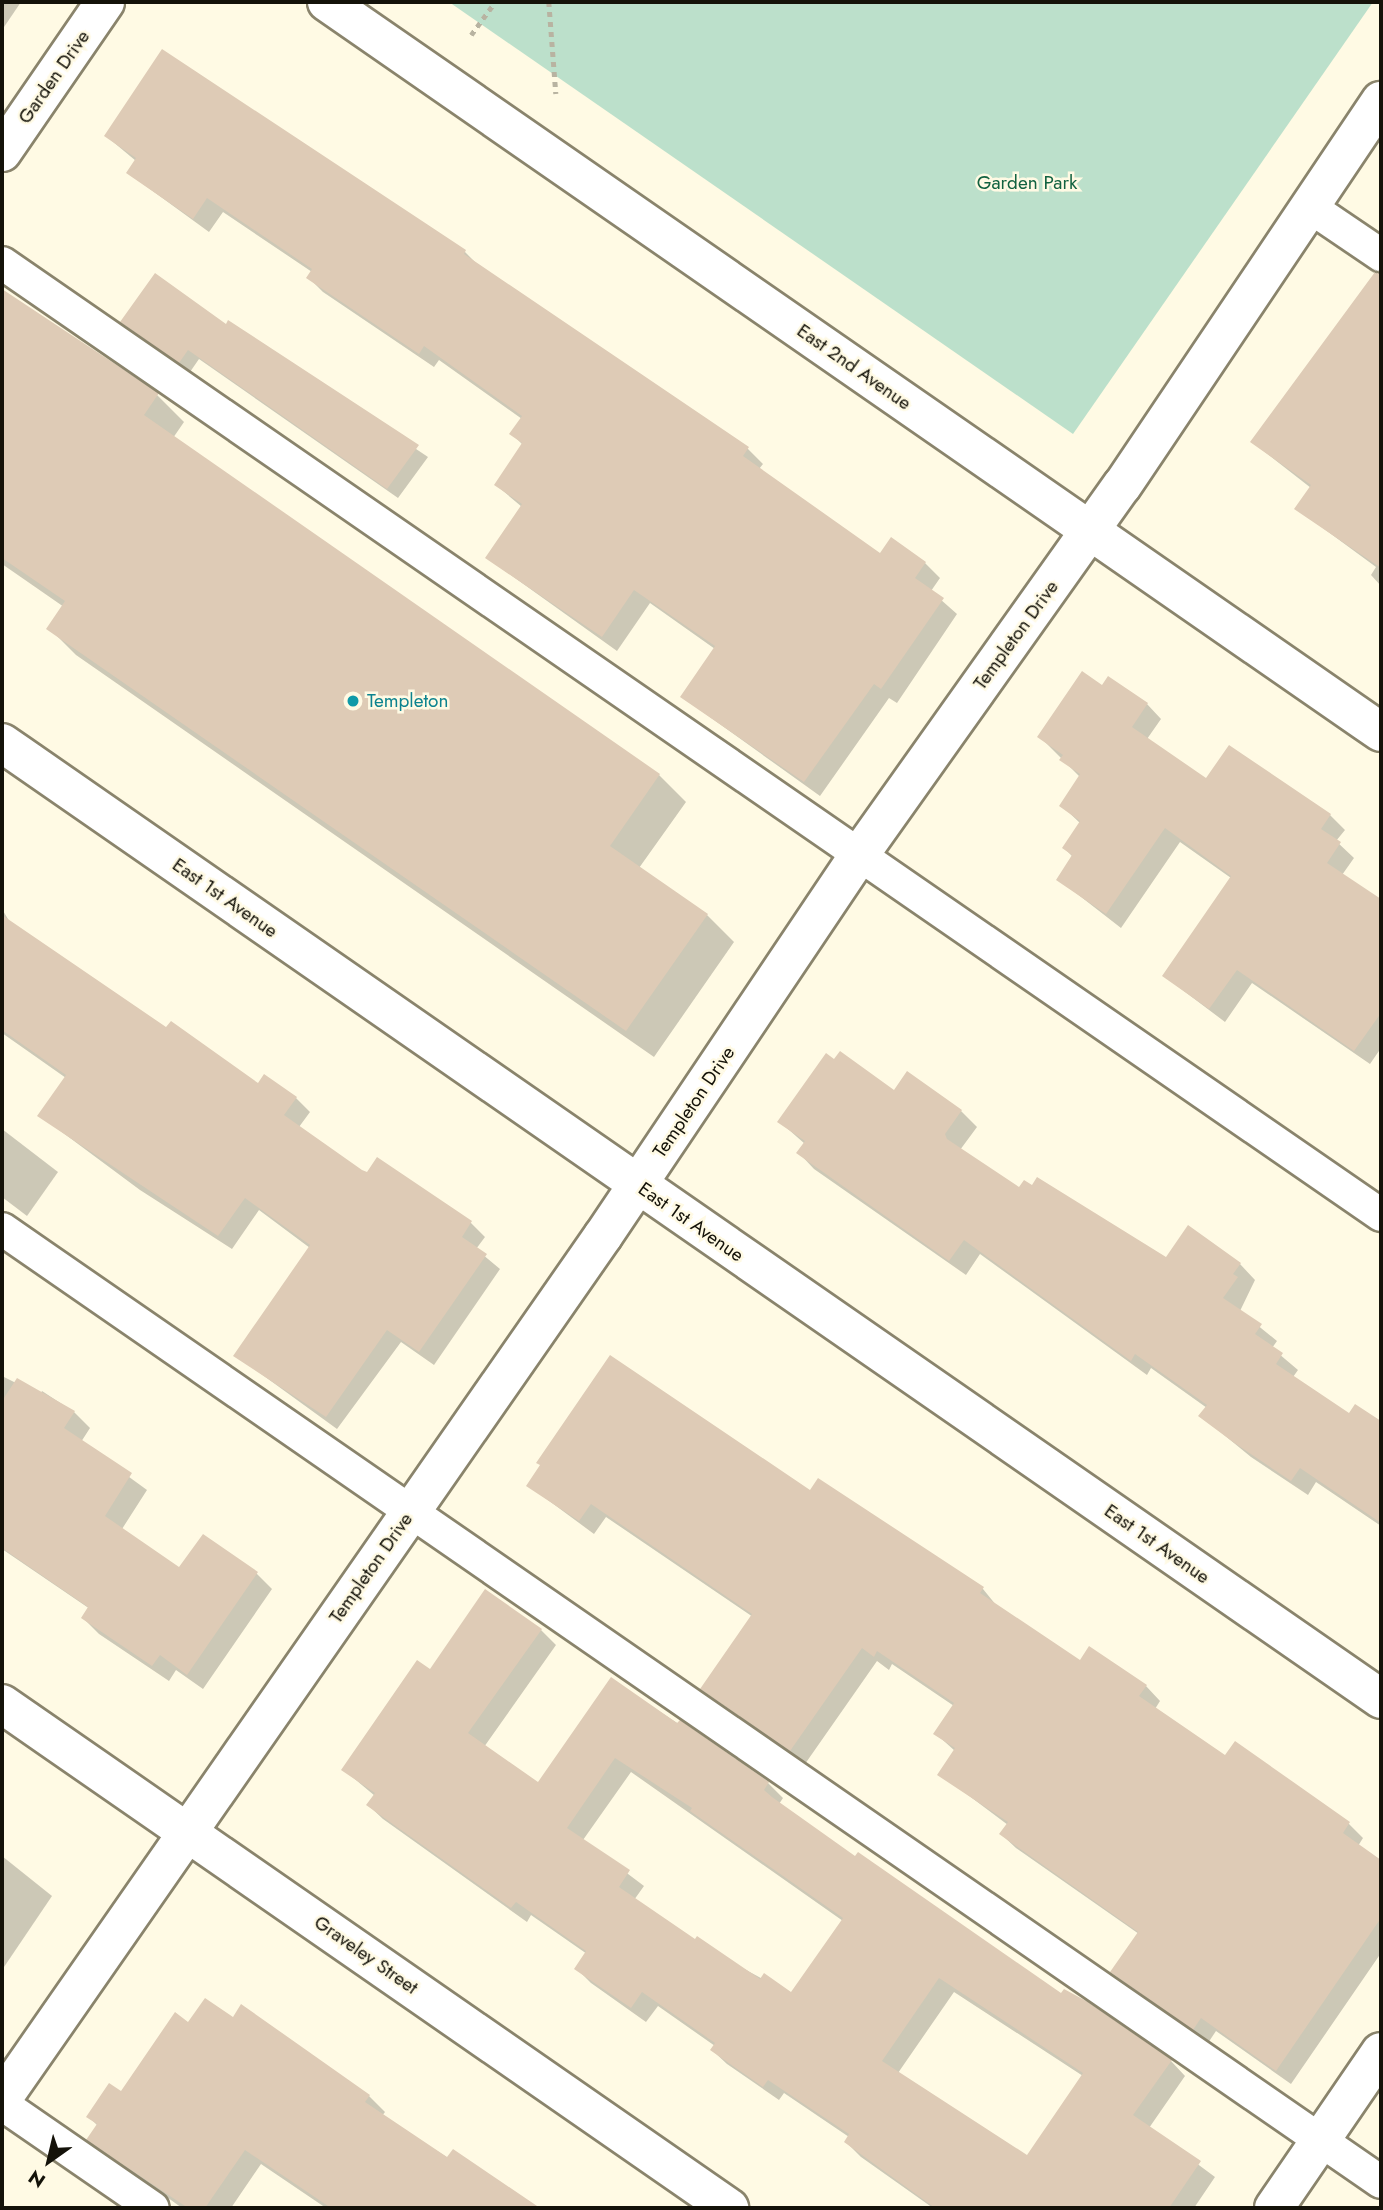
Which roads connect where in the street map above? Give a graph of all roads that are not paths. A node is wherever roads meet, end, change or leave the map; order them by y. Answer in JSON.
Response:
{"nodes":[{"id":1,"x":105,"y":2,"type":"edge"},
{"id":2,"x":327,"y":2,"type":"edge"},
{"id":3,"x":1381,"y":101,"type":"edge"},
{"id":4,"x":2,"y":152,"type":"edge"},
{"id":5,"x":1310,"y":207,"type":"junction"},
{"id":6,"x":1381,"y":255,"type":"edge"},
{"id":7,"x":2,"y":263,"type":"edge"},
{"id":8,"x":1091,"y":531,"type":"junction"},
{"id":9,"x":1381,"y":732,"type":"edge"},
{"id":10,"x":2,"y":743,"type":"edge"},
{"id":11,"x":860,"y":853,"type":"junction"},
{"id":12,"x":637,"y":1185,"type":"junction"},
{"id":13,"x":1381,"y":1215,"type":"edge"},
{"id":14,"x":2,"y":1229,"type":"edge"},
{"id":15,"x":411,"y":1512,"type":"junction"},
{"id":16,"x":1381,"y":1699,"type":"edge"},
{"id":17,"x":2,"y":1704,"type":"edge"},
{"id":18,"x":187,"y":1830,"type":"junction"},
{"id":19,"x":1381,"y":2052,"type":"edge"},
{"id":20,"x":2,"y":2102,"type":"edge"},
{"id":21,"x":1320,"y":2140,"type":"junction"},
{"id":22,"x":1381,"y":2182,"type":"edge"},
{"id":23,"x":153,"y":2208,"type":"edge"},
{"id":24,"x":729,"y":2208,"type":"edge"},
{"id":25,"x":1274,"y":2208,"type":"edge"}],
"edges":[{"from":1,"to":4,"type":"street","name":"Garden Drive"},
{"from":2,"to":8,"type":"street","name":"East 2nd Avenue"},
{"from":3,"to":5,"type":"street","name":"Templeton Drive"},
{"from":5,"to":6,"type":"lane"},
{"from":5,"to":8,"type":"street","name":"Templeton Drive"},
{"from":7,"to":11,"type":"lane"},
{"from":8,"to":9,"type":"street","name":"East 2nd Avenue"},
{"from":8,"to":11,"type":"street","name":"Templeton Drive"},
{"from":10,"to":12,"type":"street","name":"East 1st Avenue"},
{"from":11,"to":12,"type":"street","name":"Templeton Drive"},
{"from":11,"to":13,"type":"lane"},
{"from":12,"to":15,"type":"street","name":"Templeton Drive"},
{"from":12,"to":16,"type":"street","name":"East 1st Avenue"},
{"from":14,"to":15,"type":"lane"},
{"from":15,"to":18,"type":"street","name":"Templeton Drive"},
{"from":15,"to":21,"type":"lane"},
{"from":17,"to":18,"type":"street","name":"Graveley Street"},
{"from":18,"to":20,"type":"street","name":"Templeton Drive"},
{"from":18,"to":24,"type":"street","name":"Graveley Street"},
{"from":19,"to":21,"type":"street"},
{"from":20,"to":23,"type":"lane"},
{"from":21,"to":22,"type":"lane"},
{"from":21,"to":25,"type":"street"}]}
